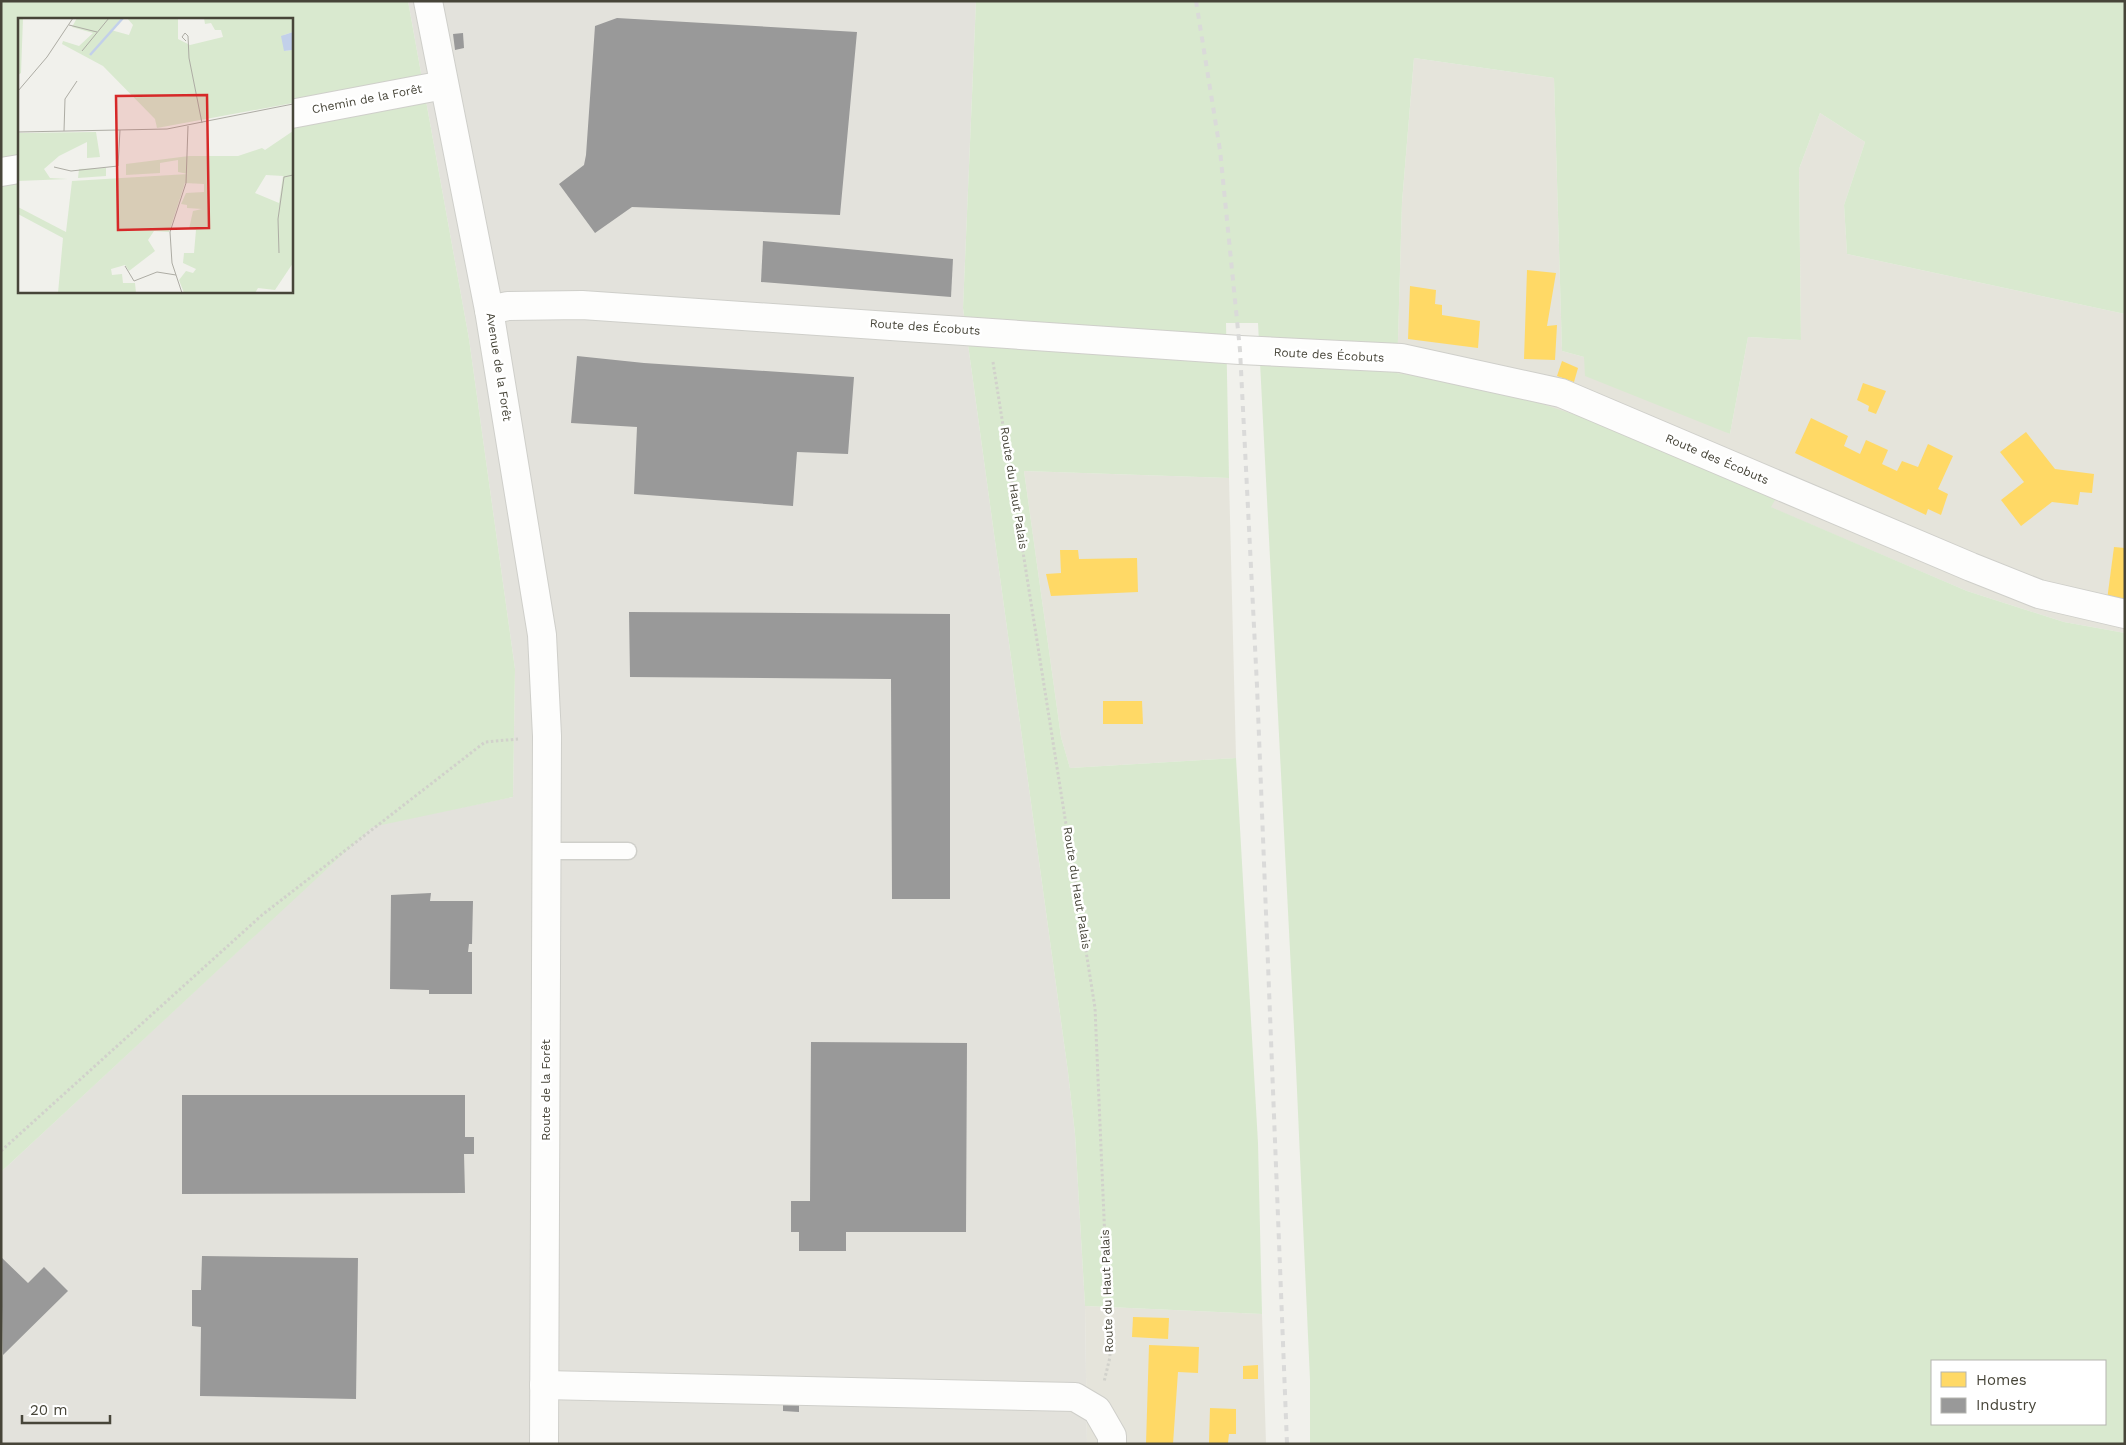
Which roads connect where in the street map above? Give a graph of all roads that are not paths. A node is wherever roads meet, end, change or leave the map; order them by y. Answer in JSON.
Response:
{"nodes":[{"id":1,"x":428,"y":1,"type":"edge"},
{"id":2,"x":444,"y":84,"type":"junction"},
{"id":3,"x":292,"y":114,"type":"edge"},
{"id":4,"x":18,"y":169,"type":"edge"},
{"id":5,"x":1,"y":172,"type":"edge"},
{"id":6,"x":489,"y":310,"type":"junction"},
{"id":7,"x":2125,"y":614,"type":"edge"},
{"id":8,"x":547,"y":736,"type":"joint"},
{"id":9,"x":546,"y":851,"type":"junction"},
{"id":10,"x":628,"y":851,"type":"dead end"},
{"id":11,"x":544,"y":1385,"type":"junction"},
{"id":12,"x":544,"y":1444,"type":"edge"},
{"id":13,"x":1112,"y":1444,"type":"edge"}],
"edges":[{"from":1,"to":2,"type":"street","name":"Avenue de la Forêt"},
{"from":2,"to":3,"type":"street","name":"Chemin de la Forêt"},
{"from":2,"to":6,"type":"street","name":"Avenue de la Forêt"},
{"from":4,"to":5,"type":"street"},
{"from":6,"to":7,"type":"street","name":"Route des Écobuts"},
{"from":6,"to":8,"type":"street","name":"Avenue de la Forêt"},
{"from":8,"to":9,"type":"street","name":"Route de la Forêt"},
{"from":9,"to":10,"type":"lane"},
{"from":9,"to":11,"type":"street","name":"Route de la Forêt"},
{"from":11,"to":12,"type":"street","name":"Route de la Forêt"},
{"from":11,"to":13,"type":"street"}]}
